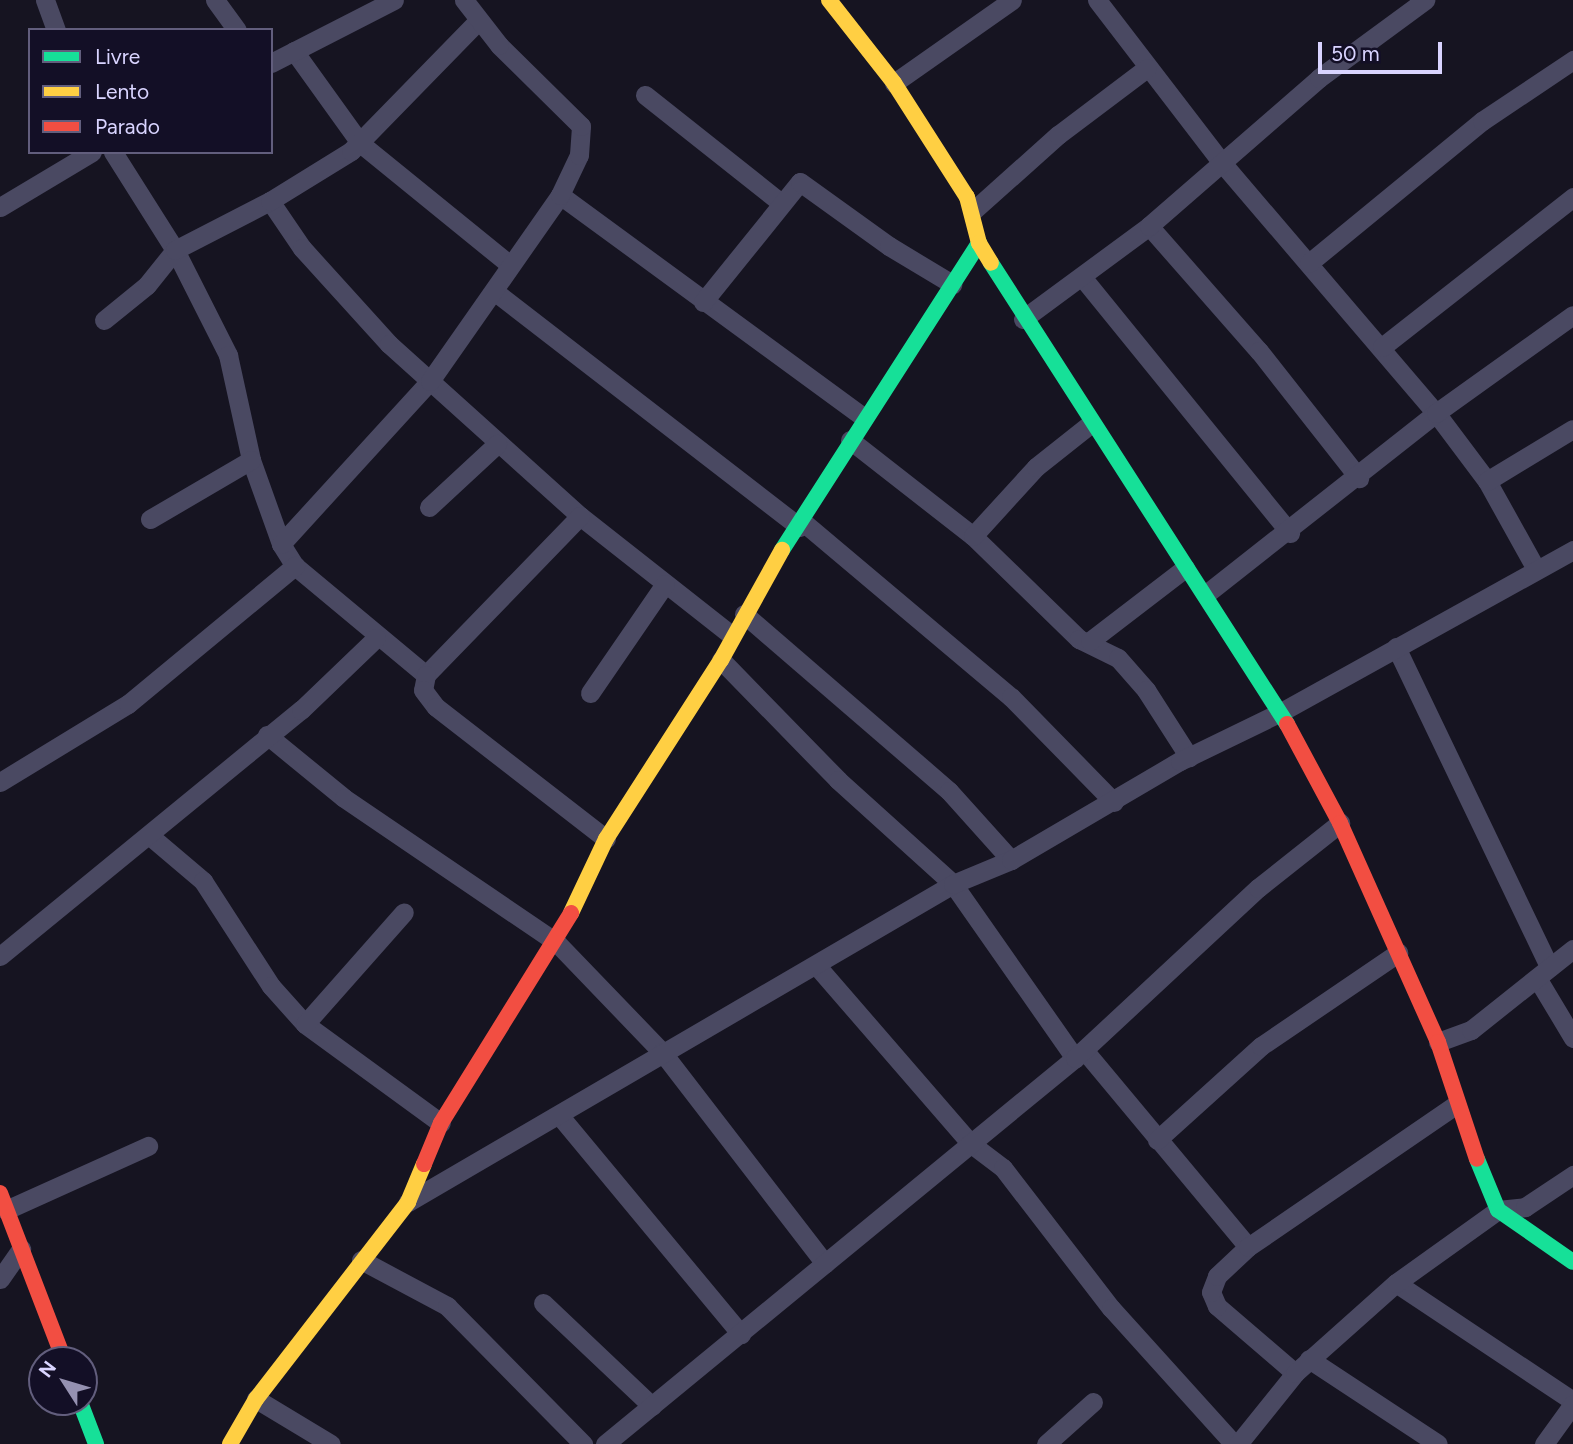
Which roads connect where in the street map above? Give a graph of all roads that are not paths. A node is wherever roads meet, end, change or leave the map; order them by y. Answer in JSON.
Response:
{"nodes":[{"id":1,"x":45,"y":0,"type":"edge"},
{"id":2,"x":215,"y":0,"type":"edge"},
{"id":3,"x":394,"y":0,"type":"edge"},
{"id":4,"x":464,"y":0,"type":"edge"},
{"id":5,"x":829,"y":0,"type":"edge"},
{"id":6,"x":1012,"y":0,"type":"edge"},
{"id":7,"x":1097,"y":0,"type":"edge"},
{"id":8,"x":1425,"y":0,"type":"edge"},
{"id":9,"x":478,"y":21,"type":"junction"},
{"id":10,"x":55,"y":28,"type":"edge"},
{"id":11,"x":236,"y":28,"type":"edge"},
{"id":12,"x":294,"y":51,"type":"junction"},
{"id":13,"x":1573,"y":60,"type":"edge"},
{"id":14,"x":273,"y":62,"type":"edge"},
{"id":15,"x":1147,"y":68,"type":"junction"},
{"id":16,"x":894,"y":83,"type":"junction"},
{"id":17,"x":645,"y":95,"type":"dead end"},
{"id":18,"x":360,"y":143,"type":"junction"},
{"id":19,"x":89,"y":154,"type":"edge"},
{"id":20,"x":114,"y":154,"type":"edge"},
{"id":21,"x":1223,"y":164,"type":"junction"},
{"id":22,"x":560,"y":195,"type":"junction"},
{"id":23,"x":1573,"y":197,"type":"edge"},
{"id":24,"x":270,"y":201,"type":"junction"},
{"id":25,"x":780,"y":202,"type":"junction"},
{"id":26,"x":0,"y":207,"type":"edge"},
{"id":27,"x":974,"y":210,"type":"junction"},
{"id":28,"x":1149,"y":226,"type":"junction"},
{"id":29,"x":979,"y":243,"type":"junction"},
{"id":30,"x":175,"y":250,"type":"junction"},
{"id":31,"x":1309,"y":263,"type":"junction"},
{"id":32,"x":510,"y":265,"type":"junction"},
{"id":33,"x":1082,"y":277,"type":"junction"},
{"id":34,"x":952,"y":284,"type":"junction"},
{"id":35,"x":494,"y":291,"type":"junction"},
{"id":36,"x":703,"y":302,"type":"junction"},
{"id":37,"x":1573,"y":315,"type":"edge"},
{"id":38,"x":1023,"y":319,"type":"junction"},
{"id":39,"x":104,"y":320,"type":"dead end"},
{"id":40,"x":1382,"y":347,"type":"junction"},
{"id":41,"x":430,"y":381,"type":"junction"},
{"id":42,"x":1436,"y":414,"type":"junction"},
{"id":43,"x":863,"y":417,"type":"junction"},
{"id":44,"x":1089,"y":425,"type":"junction"},
{"id":45,"x":1573,"y":429,"type":"edge"},
{"id":46,"x":850,"y":440,"type":"junction"},
{"id":47,"x":497,"y":444,"type":"junction"},
{"id":48,"x":251,"y":460,"type":"junction"},
{"id":49,"x":1359,"y":478,"type":"junction"},
{"id":50,"x":1487,"y":481,"type":"junction"},
{"id":51,"x":429,"y":508,"type":"dead end"},
{"id":52,"x":580,"y":516,"type":"junction"},
{"id":53,"x":150,"y":519,"type":"dead end"},
{"id":54,"x":801,"y":525,"type":"junction"},
{"id":55,"x":1290,"y":533,"type":"junction"},
{"id":56,"x":973,"y":536,"type":"junction"},
{"id":57,"x":281,"y":544,"type":"junction"},
{"id":58,"x":1573,"y":550,"type":"edge"},
{"id":59,"x":295,"y":566,"type":"junction"},
{"id":60,"x":1185,"y":568,"type":"junction"},
{"id":61,"x":1536,"y":569,"type":"junction"},
{"id":62,"x":665,"y":584,"type":"junction"},
{"id":63,"x":1206,"y":594,"type":"junction"},
{"id":64,"x":744,"y":614,"type":"junction"},
{"id":65,"x":731,"y":635,"type":"junction"},
{"id":66,"x":376,"y":638,"type":"junction"},
{"id":67,"x":1090,"y":641,"type":"junction"},
{"id":68,"x":1396,"y":647,"type":"junction"},
{"id":69,"x":721,"y":660,"type":"junction"},
{"id":70,"x":426,"y":675,"type":"junction"},
{"id":71,"x":590,"y":692,"type":"dead end"},
{"id":72,"x":1281,"y":712,"type":"junction"},
{"id":73,"x":267,"y":735,"type":"junction"},
{"id":74,"x":1189,"y":757,"type":"junction"},
{"id":75,"x":0,"y":782,"type":"edge"},
{"id":76,"x":1114,"y":802,"type":"junction"},
{"id":77,"x":1340,"y":823,"type":"junction"},
{"id":78,"x":150,"y":836,"type":"junction"},
{"id":79,"x":606,"y":839,"type":"junction"},
{"id":80,"x":1012,"y":860,"type":"junction"},
{"id":81,"x":953,"y":884,"type":"junction"},
{"id":82,"x":404,"y":912,"type":"dead end"},
{"id":83,"x":557,"y":943,"type":"junction"},
{"id":84,"x":1573,"y":949,"type":"edge"},
{"id":85,"x":1398,"y":953,"type":"junction"},
{"id":86,"x":0,"y":956,"type":"edge"},
{"id":87,"x":816,"y":965,"type":"junction"},
{"id":88,"x":1543,"y":972,"type":"junction"},
{"id":89,"x":305,"y":1024,"type":"junction"},
{"id":90,"x":1573,"y":1038,"type":"edge"},
{"id":91,"x":1438,"y":1042,"type":"junction"},
{"id":92,"x":662,"y":1052,"type":"junction"},
{"id":93,"x":1079,"y":1054,"type":"junction"},
{"id":94,"x":1455,"y":1104,"type":"junction"},
{"id":95,"x":559,"y":1115,"type":"junction"},
{"id":96,"x":441,"y":1123,"type":"junction"},
{"id":97,"x":1157,"y":1140,"type":"junction"},
{"id":98,"x":970,"y":1143,"type":"junction"},
{"id":99,"x":148,"y":1146,"type":"dead end"},
{"id":100,"x":1573,"y":1175,"type":"edge"},
{"id":101,"x":3,"y":1201,"type":"edge"},
{"id":102,"x":408,"y":1202,"type":"junction"},
{"id":103,"x":1498,"y":1210,"type":"junction"},
{"id":104,"x":1248,"y":1247,"type":"junction"},
{"id":105,"x":21,"y":1249,"type":"junction"},
{"id":106,"x":361,"y":1261,"type":"junction"},
{"id":107,"x":1573,"y":1262,"type":"edge"},
{"id":108,"x":825,"y":1264,"type":"junction"},
{"id":109,"x":0,"y":1279,"type":"edge"},
{"id":110,"x":1396,"y":1283,"type":"junction"},
{"id":111,"x":543,"y":1303,"type":"dead end"},
{"id":112,"x":741,"y":1334,"type":"junction"},
{"id":113,"x":59,"y":1346,"type":"edge"},
{"id":114,"x":1302,"y":1366,"type":"junction"},
{"id":115,"x":256,"y":1399,"type":"junction"},
{"id":116,"x":1093,"y":1402,"type":"dead end"},
{"id":117,"x":1573,"y":1403,"type":"edge"},
{"id":118,"x":652,"y":1406,"type":"junction"},
{"id":119,"x":85,"y":1416,"type":"edge"},
{"id":120,"x":96,"y":1444,"type":"edge"},
{"id":121,"x":230,"y":1444,"type":"edge"},
{"id":122,"x":331,"y":1444,"type":"edge"},
{"id":123,"x":583,"y":1444,"type":"edge"},
{"id":124,"x":605,"y":1444,"type":"edge"},
{"id":125,"x":1046,"y":1444,"type":"edge"},
{"id":126,"x":1236,"y":1444,"type":"edge"},
{"id":127,"x":1438,"y":1444,"type":"edge"},
{"id":128,"x":1544,"y":1444,"type":"edge"}],
"edges":[{"from":1,"to":10,"type":"street"},
{"from":2,"to":11,"type":"street"},
{"from":3,"to":12,"type":"street"},
{"from":4,"to":9,"type":"street"},
{"from":5,"to":16,"type":"street"},
{"from":6,"to":16,"type":"street"},
{"from":7,"to":15,"type":"street"},
{"from":8,"to":21,"type":"street"},
{"from":9,"to":18,"type":"street"},
{"from":9,"to":22,"type":"street"},
{"from":12,"to":14,"type":"street"},
{"from":12,"to":18,"type":"street"},
{"from":13,"to":31,"type":"street"},
{"from":15,"to":21,"type":"street"},
{"from":15,"to":27,"type":"street"},
{"from":16,"to":27,"type":"street"},
{"from":17,"to":25,"type":"street"},
{"from":18,"to":24,"type":"street"},
{"from":18,"to":32,"type":"street"},
{"from":19,"to":26,"type":"street"},
{"from":20,"to":30,"type":"street"},
{"from":21,"to":28,"type":"street"},
{"from":21,"to":31,"type":"street"},
{"from":22,"to":32,"type":"street"},
{"from":22,"to":36,"type":"street"},
{"from":23,"to":40,"type":"street"},
{"from":24,"to":30,"type":"street"},
{"from":24,"to":41,"type":"street"},
{"from":25,"to":34,"type":"street"},
{"from":25,"to":36,"type":"street"},
{"from":27,"to":29,"type":"street"},
{"from":28,"to":33,"type":"street"},
{"from":28,"to":49,"type":"street"},
{"from":29,"to":34,"type":"street"},
{"from":29,"to":38,"type":"street"},
{"from":30,"to":39,"type":"street"},
{"from":30,"to":48,"type":"street"},
{"from":31,"to":40,"type":"street"},
{"from":32,"to":35,"type":"street"},
{"from":33,"to":38,"type":"street"},
{"from":33,"to":55,"type":"street"},
{"from":34,"to":43,"type":"street"},
{"from":35,"to":41,"type":"street"},
{"from":35,"to":54,"type":"street"},
{"from":36,"to":43,"type":"street"},
{"from":37,"to":42,"type":"street"},
{"from":38,"to":44,"type":"street"},
{"from":40,"to":42,"type":"street"},
{"from":41,"to":47,"type":"street"},
{"from":41,"to":57,"type":"street"},
{"from":42,"to":49,"type":"street"},
{"from":42,"to":50,"type":"street"},
{"from":43,"to":46,"type":"street"},
{"from":44,"to":56,"type":"street"},
{"from":44,"to":60,"type":"street"},
{"from":45,"to":50,"type":"street"},
{"from":46,"to":54,"type":"street"},
{"from":46,"to":56,"type":"street"},
{"from":47,"to":51,"type":"street"},
{"from":47,"to":52,"type":"street"},
{"from":48,"to":53,"type":"street"},
{"from":48,"to":57,"type":"street"},
{"from":49,"to":55,"type":"street"},
{"from":50,"to":61,"type":"street"},
{"from":52,"to":62,"type":"street"},
{"from":52,"to":70,"type":"street"},
{"from":54,"to":64,"type":"street"},
{"from":54,"to":76,"type":"street"},
{"from":55,"to":63,"type":"street"},
{"from":56,"to":67,"type":"street"},
{"from":57,"to":59,"type":"street"},
{"from":58,"to":61,"type":"street"},
{"from":59,"to":66,"type":"street"},
{"from":59,"to":75,"type":"street"},
{"from":60,"to":63,"type":"street"},
{"from":60,"to":67,"type":"street"},
{"from":61,"to":68,"type":"street"},
{"from":62,"to":65,"type":"street"},
{"from":62,"to":71,"type":"street"},
{"from":63,"to":72,"type":"street"},
{"from":64,"to":65,"type":"street"},
{"from":64,"to":80,"type":"street"},
{"from":65,"to":69,"type":"street"},
{"from":66,"to":70,"type":"street"},
{"from":66,"to":73,"type":"street"},
{"from":67,"to":74,"type":"street"},
{"from":68,"to":72,"type":"street"},
{"from":68,"to":88,"type":"street"},
{"from":69,"to":79,"type":"street"},
{"from":69,"to":81,"type":"street"},
{"from":70,"to":79,"type":"street"},
{"from":72,"to":74,"type":"street"},
{"from":72,"to":77,"type":"street"},
{"from":73,"to":78,"type":"street"},
{"from":73,"to":83,"type":"street"},
{"from":74,"to":76,"type":"street"},
{"from":76,"to":80,"type":"street"},
{"from":77,"to":85,"type":"street"},
{"from":77,"to":93,"type":"street"},
{"from":78,"to":86,"type":"street"},
{"from":78,"to":89,"type":"street"},
{"from":79,"to":83,"type":"street"},
{"from":80,"to":81,"type":"street"},
{"from":81,"to":87,"type":"street"},
{"from":81,"to":93,"type":"street"},
{"from":82,"to":89,"type":"street"},
{"from":83,"to":92,"type":"street"},
{"from":83,"to":96,"type":"street"},
{"from":84,"to":88,"type":"street"},
{"from":85,"to":91,"type":"street"},
{"from":85,"to":97,"type":"street"},
{"from":87,"to":92,"type":"street"},
{"from":87,"to":98,"type":"street"},
{"from":88,"to":90,"type":"street"},
{"from":88,"to":91,"type":"street"},
{"from":89,"to":96,"type":"street"},
{"from":91,"to":94,"type":"street"},
{"from":92,"to":95,"type":"street"},
{"from":92,"to":108,"type":"street"},
{"from":93,"to":97,"type":"street"},
{"from":93,"to":98,"type":"street"},
{"from":94,"to":103,"type":"street"},
{"from":94,"to":104,"type":"street"},
{"from":95,"to":102,"type":"street"},
{"from":95,"to":112,"type":"street"},
{"from":96,"to":102,"type":"street"},
{"from":97,"to":104,"type":"street"},
{"from":98,"to":108,"type":"street"},
{"from":98,"to":126,"type":"street"},
{"from":99,"to":101,"type":"street"},
{"from":100,"to":103,"type":"street"},
{"from":101,"to":105,"type":"street"},
{"from":102,"to":106,"type":"street"},
{"from":103,"to":107,"type":"street"},
{"from":103,"to":110,"type":"street"},
{"from":104,"to":114,"type":"street"},
{"from":105,"to":109,"type":"street"},
{"from":105,"to":113,"type":"street"},
{"from":106,"to":115,"type":"street"},
{"from":106,"to":123,"type":"street"},
{"from":108,"to":112,"type":"street"},
{"from":110,"to":114,"type":"street"},
{"from":110,"to":117,"type":"street"},
{"from":111,"to":118,"type":"street"},
{"from":112,"to":118,"type":"street"},
{"from":114,"to":126,"type":"street"},
{"from":114,"to":127,"type":"street"},
{"from":115,"to":121,"type":"street"},
{"from":115,"to":122,"type":"street"},
{"from":116,"to":125,"type":"street"},
{"from":117,"to":128,"type":"street"},
{"from":118,"to":124,"type":"street"},
{"from":119,"to":120,"type":"street"}]}
